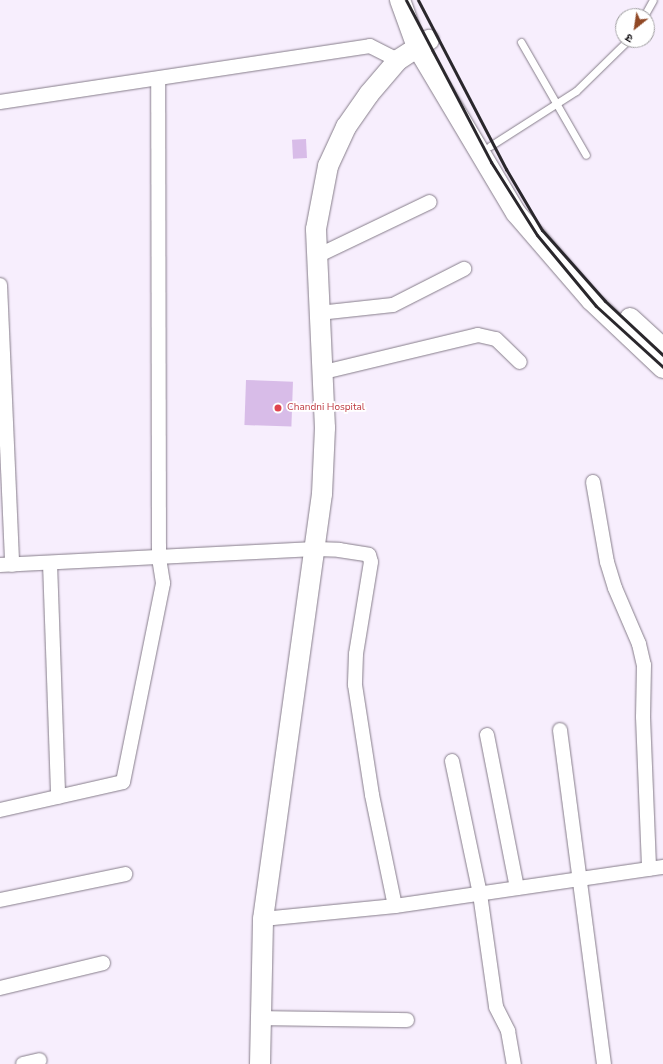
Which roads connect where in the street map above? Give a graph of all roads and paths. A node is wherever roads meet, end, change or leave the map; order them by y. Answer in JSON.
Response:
{"nodes":[{"id":1,"x":400,"y":0,"type":"edge"},
{"id":2,"x":414,"y":0,"type":"edge"},
{"id":3,"x":522,"y":42,"type":"dead end"},
{"id":4,"x":423,"y":43,"type":"junction"},
{"id":5,"x":620,"y":48,"type":"edge"},
{"id":6,"x":398,"y":60,"type":"junction"},
{"id":7,"x":158,"y":79,"type":"junction"},
{"id":8,"x":0,"y":102,"type":"edge"},
{"id":9,"x":557,"y":104,"type":"junction"},
{"id":10,"x":490,"y":146,"type":"junction"},
{"id":11,"x":586,"y":155,"type":"dead end"},
{"id":12,"x":430,"y":202,"type":"dead end"},
{"id":13,"x":315,"y":257,"type":"junction"},
{"id":14,"x":464,"y":269,"type":"dead end"},
{"id":15,"x":0,"y":285,"type":"edge"},
{"id":16,"x":319,"y":313,"type":"junction"},
{"id":17,"x":663,"y":348,"type":"edge"},
{"id":18,"x":520,"y":362,"type":"dead end"},
{"id":19,"x":663,"y":368,"type":"edge"},
{"id":20,"x":324,"y":372,"type":"junction"},
{"id":21,"x":593,"y":482,"type":"dead end"},
{"id":22,"x":315,"y":550,"type":"junction"},
{"id":23,"x":159,"y":559,"type":"junction"},
{"id":24,"x":50,"y":563,"type":"junction"},
{"id":25,"x":6,"y":565,"type":"edge"},
{"id":26,"x":560,"y":730,"type":"dead end"},
{"id":27,"x":487,"y":735,"type":"dead end"},
{"id":28,"x":452,"y":761,"type":"dead end"},
{"id":29,"x":58,"y":797,"type":"junction"},
{"id":30,"x":0,"y":810,"type":"edge"},
{"id":31,"x":656,"y":868,"type":"edge"},
{"id":32,"x":125,"y":874,"type":"dead end"},
{"id":33,"x":581,"y":881,"type":"junction"},
{"id":34,"x":517,"y":888,"type":"junction"},
{"id":35,"x":480,"y":894,"type":"junction"},
{"id":36,"x":0,"y":900,"type":"edge"},
{"id":37,"x":395,"y":906,"type":"junction"},
{"id":38,"x":263,"y":919,"type":"junction"},
{"id":39,"x":103,"y":963,"type":"dead end"},
{"id":40,"x":0,"y":988,"type":"edge"},
{"id":41,"x":261,"y":1018,"type":"junction"},
{"id":42,"x":407,"y":1020,"type":"dead end"},
{"id":43,"x":40,"y":1060,"type":"dead end"},
{"id":44,"x":23,"y":1064,"type":"edge"},
{"id":45,"x":260,"y":1064,"type":"edge"},
{"id":46,"x":514,"y":1064,"type":"edge"},
{"id":47,"x":604,"y":1064,"type":"edge"}],
"edges":[{"from":1,"to":4,"type":"street"},
{"from":2,"to":4,"type":"street"},
{"from":3,"to":9,"type":"lane"},
{"from":4,"to":6,"type":"street"},
{"from":4,"to":10,"type":"street"},
{"from":4,"to":19,"type":"street"},
{"from":5,"to":9,"type":"lane"},
{"from":6,"to":7,"type":"street"},
{"from":6,"to":13,"type":"street"},
{"from":7,"to":8,"type":"street"},
{"from":7,"to":23,"type":"street"},
{"from":9,"to":10,"type":"lane"},
{"from":9,"to":11,"type":"lane"},
{"from":10,"to":17,"type":"street"},
{"from":12,"to":13,"type":"street"},
{"from":13,"to":16,"type":"street"},
{"from":14,"to":16,"type":"street"},
{"from":15,"to":25,"type":"street"},
{"from":16,"to":20,"type":"street"},
{"from":18,"to":20,"type":"street"},
{"from":20,"to":22,"type":"street"},
{"from":21,"to":31,"type":"street"},
{"from":22,"to":23,"type":"street"},
{"from":22,"to":37,"type":"street"},
{"from":22,"to":38,"type":"street"},
{"from":23,"to":24,"type":"street"},
{"from":23,"to":29,"type":"street"},
{"from":24,"to":25,"type":"street"},
{"from":24,"to":29,"type":"street"},
{"from":26,"to":33,"type":"street"},
{"from":27,"to":34,"type":"street"},
{"from":28,"to":35,"type":"street"},
{"from":29,"to":30,"type":"street"},
{"from":31,"to":33,"type":"street"},
{"from":32,"to":36,"type":"street"},
{"from":33,"to":34,"type":"street"},
{"from":33,"to":47,"type":"street"},
{"from":34,"to":35,"type":"street"},
{"from":35,"to":37,"type":"street"},
{"from":35,"to":46,"type":"street"},
{"from":37,"to":38,"type":"street"},
{"from":38,"to":41,"type":"street"},
{"from":39,"to":40,"type":"street"},
{"from":41,"to":42,"type":"street"},
{"from":41,"to":45,"type":"street"},
{"from":43,"to":44,"type":"street"}]}
